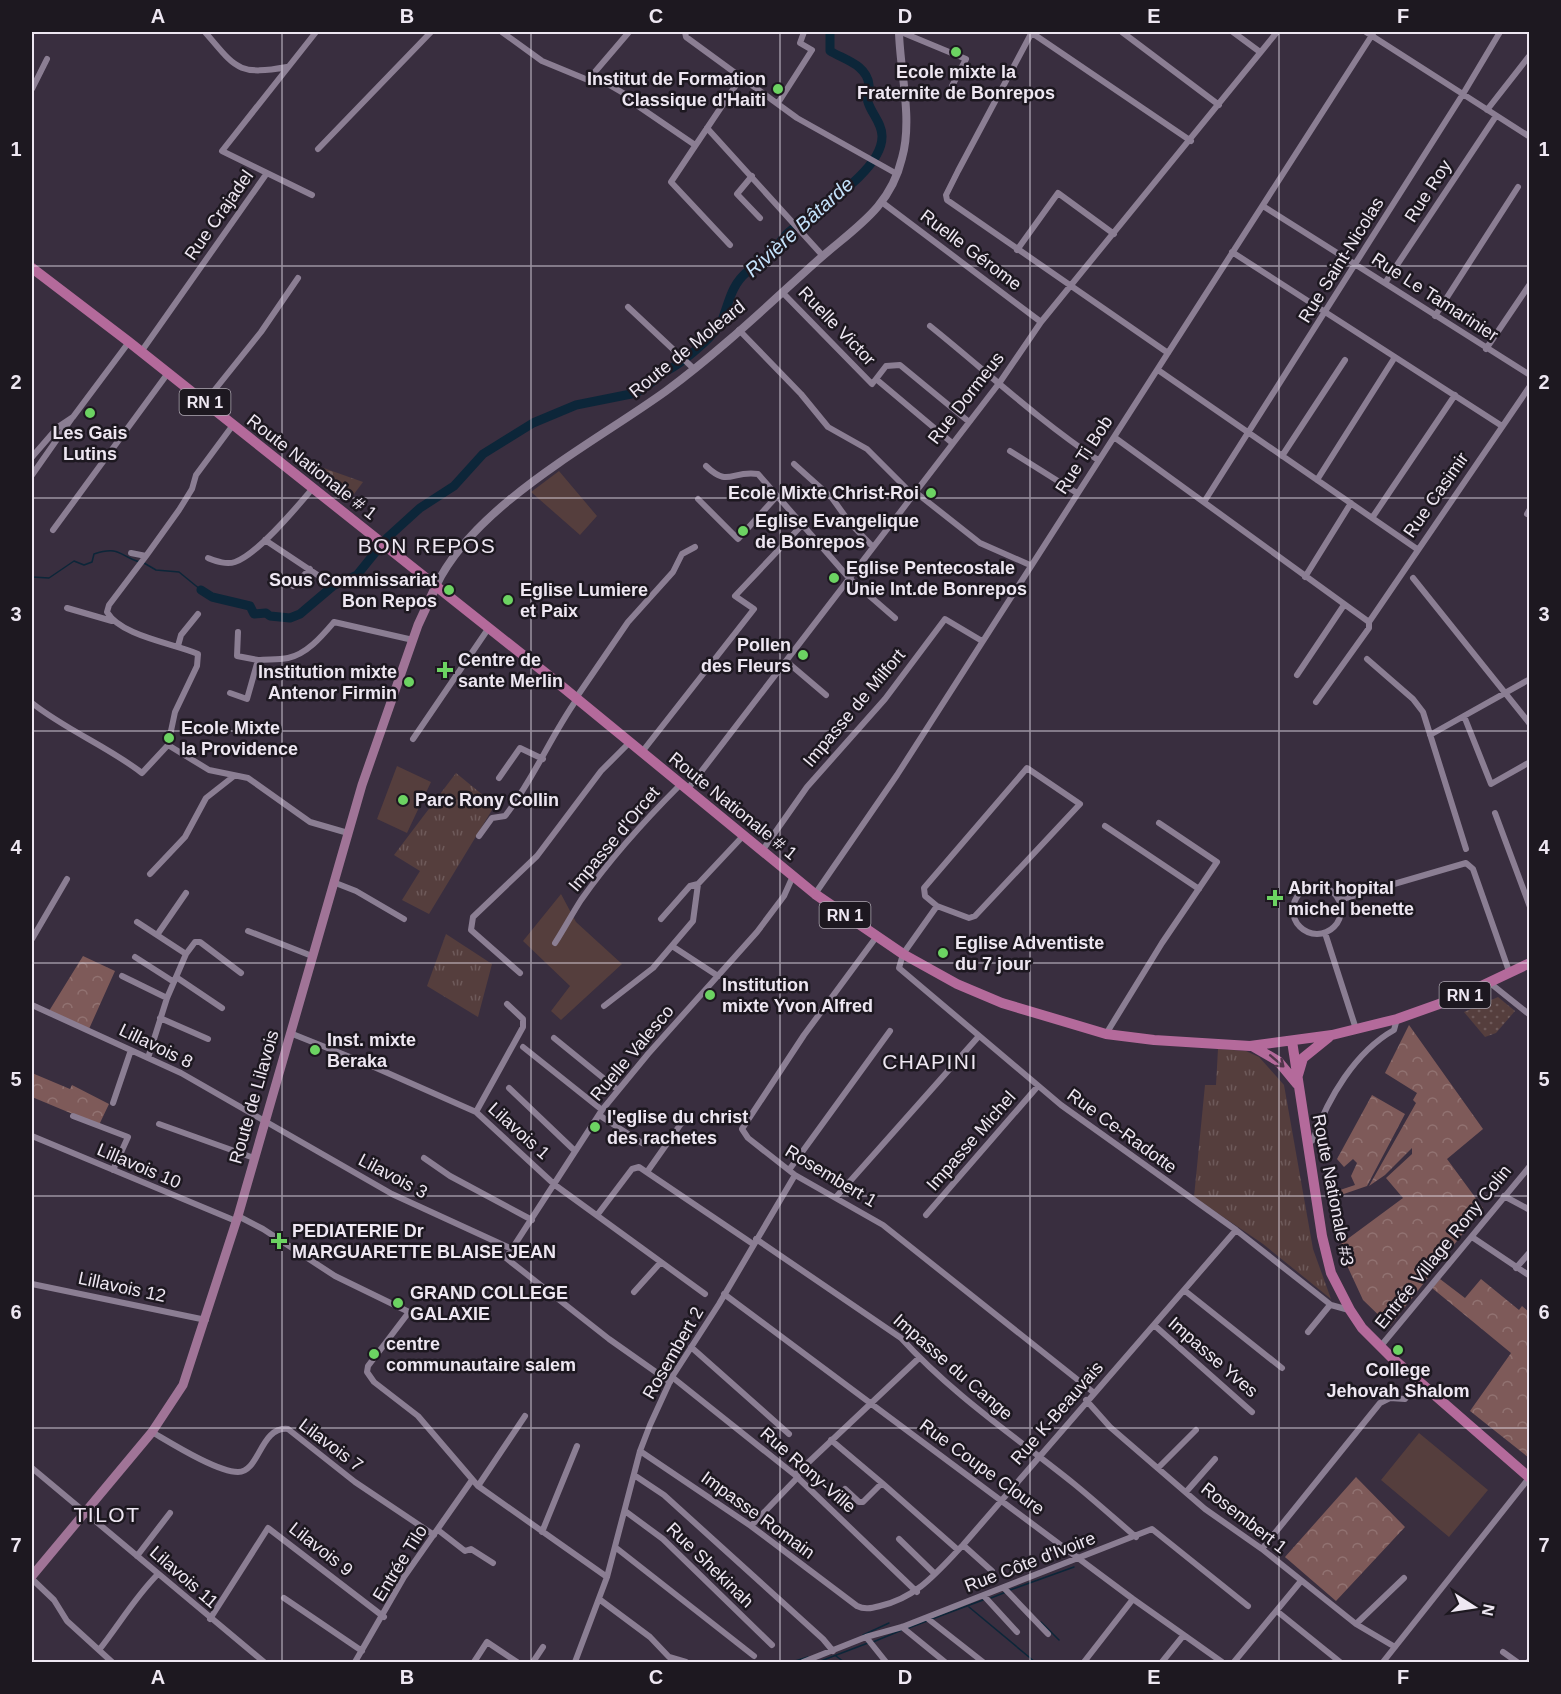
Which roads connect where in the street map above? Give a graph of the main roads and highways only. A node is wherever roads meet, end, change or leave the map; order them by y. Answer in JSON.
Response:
{"nodes":[{"id":1,"x":32,"y":268,"type":"edge"},
{"id":2,"x":435,"y":586,"type":"junction"},
{"id":3,"x":1530,"y":963,"type":"edge"},
{"id":4,"x":1332,"y":1035,"type":"junction"},
{"id":5,"x":1292,"y":1041,"type":"junction"},
{"id":6,"x":1250,"y":1046,"type":"junction"},
{"id":7,"x":1297,"y":1084,"type":"junction"},
{"id":8,"x":1529,"y":1478,"type":"edge"},
{"id":9,"x":32,"y":1578,"type":"edge"}],
"edges":[{"from":1,"to":2,"type":"main road","name":"Route Nationale # 1","number":"RN 1"},
{"from":2,"to":6,"type":"main road","name":"Route Nationale # 1","number":"RN 1"},
{"from":2,"to":9,"type":"main road","name":"Route de Lilavois"},
{"from":3,"to":4,"type":"main road","name":"Route Nationale # 1","number":"RN 1"},
{"from":4,"to":5,"type":"main road","name":"Route Nationale # 1","number":"RN 1"},
{"from":4,"to":7,"type":"main road"},
{"from":5,"to":6,"type":"main road","name":"Route Nationale # 1","number":"RN 1"},
{"from":5,"to":7,"type":"main road","name":"Route Nationale #3"},
{"from":6,"to":7,"type":"main road","one_way":true},
{"from":7,"to":8,"type":"main road","name":"Route Nationale #3"}]}
